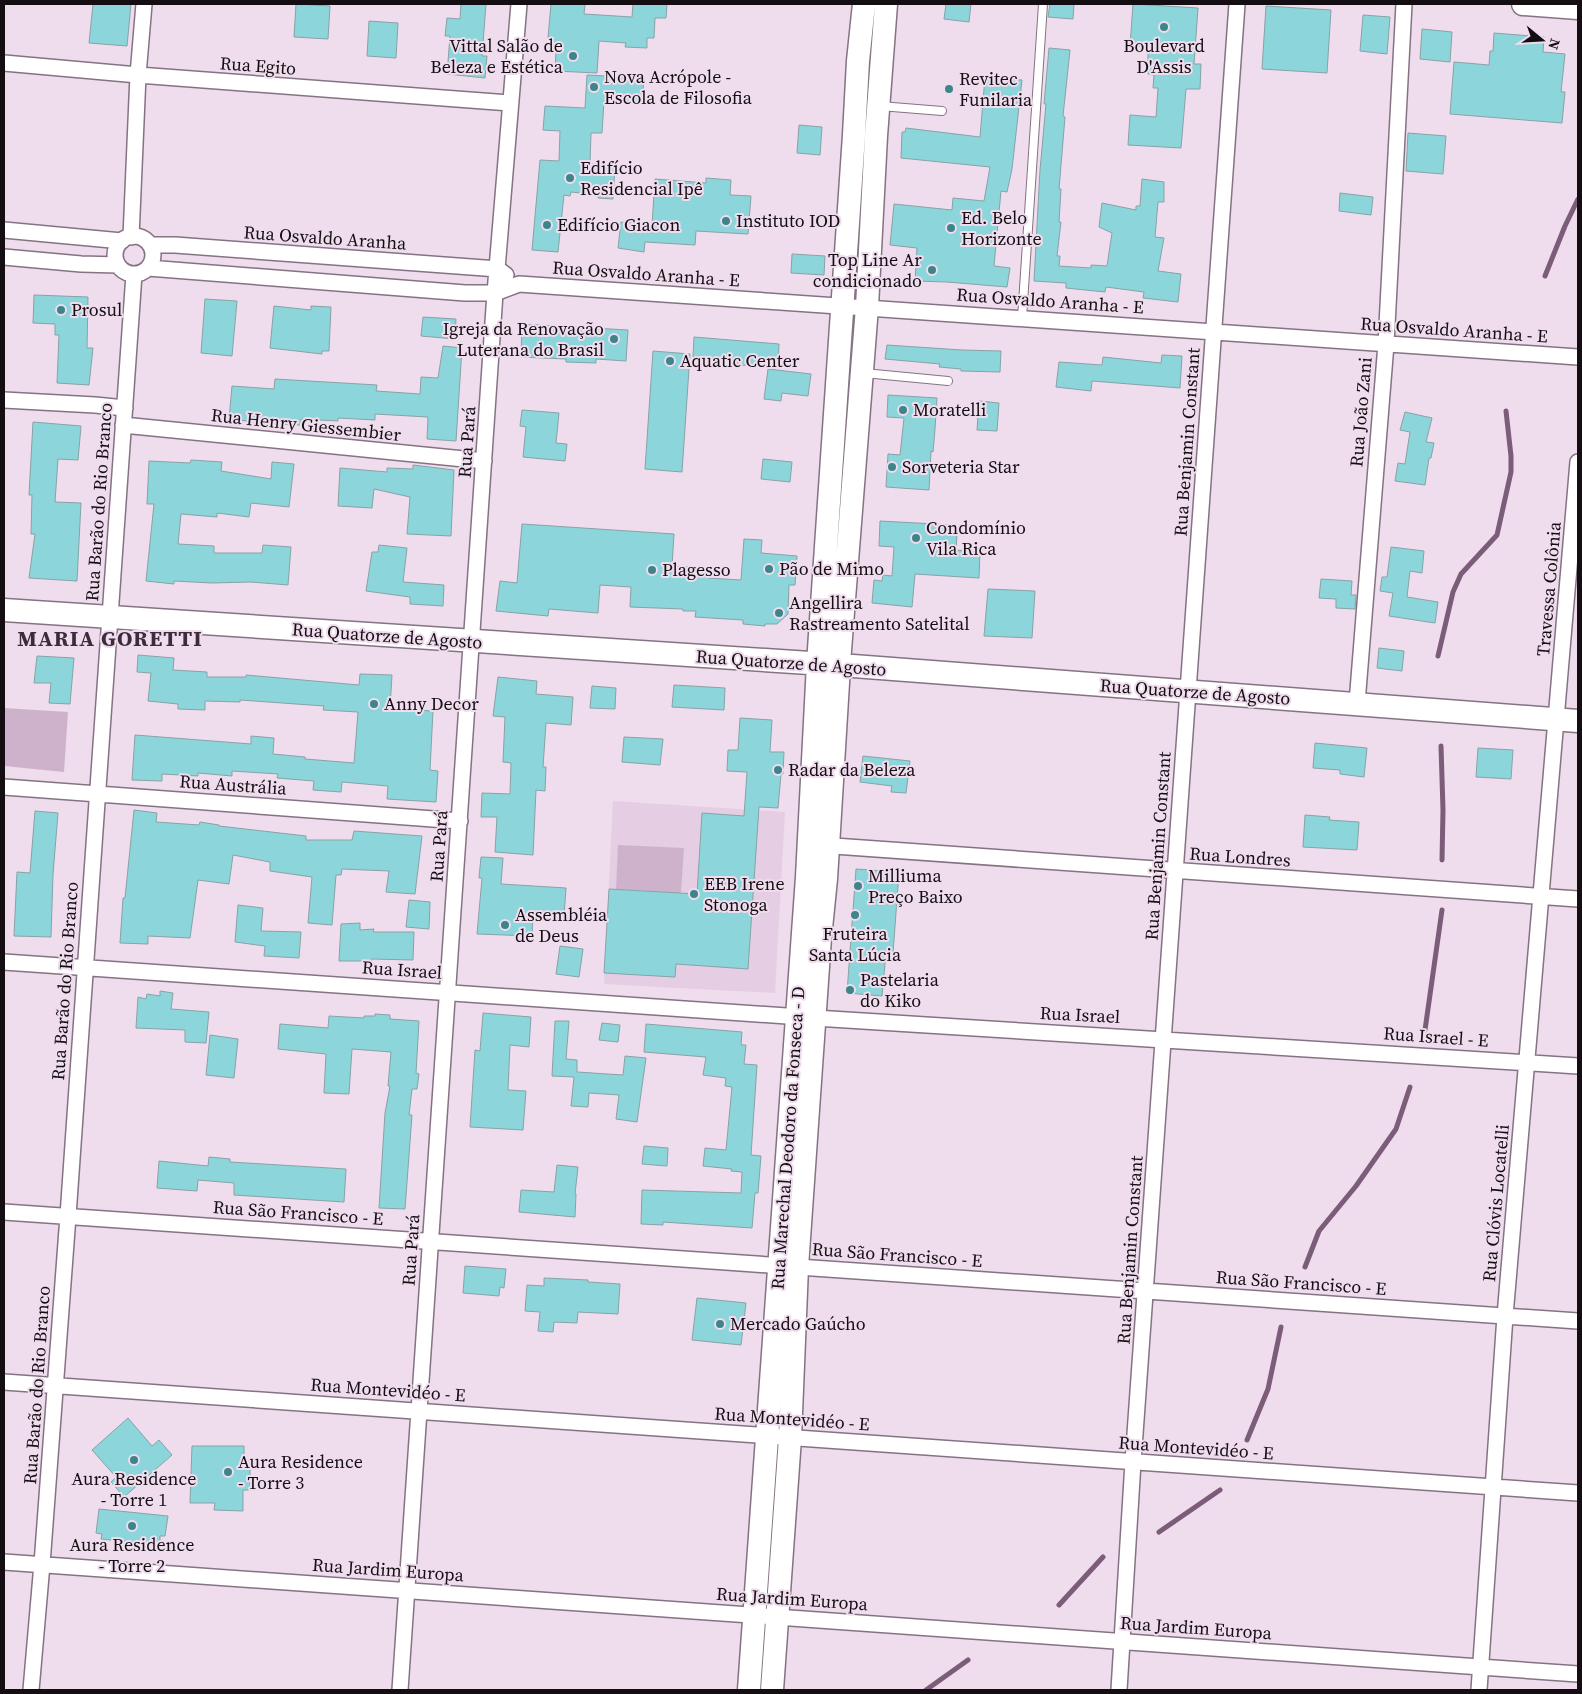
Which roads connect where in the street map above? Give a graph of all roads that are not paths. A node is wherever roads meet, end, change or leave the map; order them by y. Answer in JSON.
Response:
{"nodes":[{"id":1,"x":144,"y":4,"type":"edge"},
{"id":2,"x":519,"y":4,"type":"edge"},
{"id":3,"x":864,"y":4,"type":"edge"},
{"id":4,"x":886,"y":4,"type":"edge"},
{"id":5,"x":1043,"y":4,"type":"edge"},
{"id":6,"x":1237,"y":4,"type":"edge"},
{"id":7,"x":1404,"y":4,"type":"edge"},
{"id":8,"x":1523,"y":4,"type":"edge"},
{"id":9,"x":1551,"y":5,"type":"edge"},
{"id":10,"x":1578,"y":8,"type":"edge"},
{"id":11,"x":4,"y":62,"type":"edge"},
{"id":12,"x":138,"y":75,"type":"junction"},
{"id":13,"x":510,"y":104,"type":"junction"},
{"id":14,"x":878,"y":106,"type":"junction"},
{"id":15,"x":942,"y":111,"type":"dead end"},
{"id":16,"x":865,"y":136,"type":"junction"},
{"id":17,"x":4,"y":230,"type":"edge"},
{"id":18,"x":126,"y":239,"type":"junction"},
{"id":19,"x":150,"y":245,"type":"junction"},
{"id":20,"x":230,"y":250,"type":"junction"},
{"id":21,"x":325,"y":256,"type":"junction"},
{"id":22,"x":4,"y":257,"type":"edge"},
{"id":23,"x":118,"y":264,"type":"junction"},
{"id":24,"x":410,"y":264,"type":"junction"},
{"id":25,"x":148,"y":268,"type":"junction"},
{"id":26,"x":498,"y":270,"type":"junction"},
{"id":27,"x":134,"y":274,"type":"junction"},
{"id":28,"x":227,"y":275,"type":"junction"},
{"id":29,"x":322,"y":281,"type":"junction"},
{"id":30,"x":519,"y":284,"type":"junction"},
{"id":31,"x":408,"y":288,"type":"junction"},
{"id":32,"x":495,"y":293,"type":"junction"},
{"id":33,"x":842,"y":306,"type":"junction"},
{"id":34,"x":867,"y":307,"type":"junction"},
{"id":35,"x":1022,"y":318,"type":"junction"},
{"id":36,"x":1214,"y":332,"type":"junction"},
{"id":37,"x":1386,"y":344,"type":"junction"},
{"id":38,"x":1578,"y":357,"type":"edge"},
{"id":39,"x":862,"y":373,"type":"junction"},
{"id":40,"x":948,"y":381,"type":"dead end"},
{"id":41,"x":4,"y":400,"type":"edge"},
{"id":42,"x":124,"y":408,"type":"junction"},
{"id":43,"x":123,"y":425,"type":"junction"},
{"id":44,"x":484,"y":462,"type":"junction"},
{"id":45,"x":1578,"y":462,"type":"edge"},
{"id":46,"x":841,"y":492,"type":"junction"},
{"id":47,"x":4,"y":610,"type":"edge"},
{"id":48,"x":110,"y":618,"type":"junction"},
{"id":49,"x":472,"y":642,"type":"junction"},
{"id":50,"x":831,"y":667,"type":"junction"},
{"id":51,"x":1188,"y":691,"type":"junction"},
{"id":52,"x":1357,"y":704,"type":"junction"},
{"id":53,"x":1568,"y":720,"type":"edge"},
{"id":54,"x":4,"y":787,"type":"edge"},
{"id":55,"x":97,"y":794,"type":"junction"},
{"id":56,"x":460,"y":821,"type":"junction"},
{"id":57,"x":818,"y":845,"type":"junction"},
{"id":58,"x":1176,"y":871,"type":"junction"},
{"id":59,"x":1542,"y":897,"type":"junction"},
{"id":60,"x":1578,"y":899,"type":"edge"},
{"id":61,"x":4,"y":962,"type":"edge"},
{"id":62,"x":85,"y":968,"type":"junction"},
{"id":63,"x":448,"y":992,"type":"junction"},
{"id":64,"x":806,"y":1017,"type":"junction"},
{"id":65,"x":1163,"y":1039,"type":"junction"},
{"id":66,"x":1342,"y":1050,"type":"joint"},
{"id":67,"x":1527,"y":1062,"type":"junction"},
{"id":68,"x":1578,"y":1066,"type":"edge"},
{"id":69,"x":4,"y":1212,"type":"edge"},
{"id":70,"x":68,"y":1216,"type":"junction"},
{"id":71,"x":430,"y":1241,"type":"junction"},
{"id":72,"x":788,"y":1266,"type":"junction"},
{"id":73,"x":1146,"y":1291,"type":"junction"},
{"id":74,"x":1505,"y":1316,"type":"junction"},
{"id":75,"x":1578,"y":1321,"type":"edge"},
{"id":76,"x":4,"y":1382,"type":"edge"},
{"id":77,"x":55,"y":1385,"type":"junction"},
{"id":78,"x":419,"y":1411,"type":"junction"},
{"id":79,"x":767,"y":1436,"type":"junction"},
{"id":80,"x":790,"y":1438,"type":"junction"},
{"id":81,"x":1133,"y":1462,"type":"junction"},
{"id":82,"x":1493,"y":1487,"type":"junction"},
{"id":83,"x":1578,"y":1493,"type":"edge"},
{"id":84,"x":4,"y":1562,"type":"edge"},
{"id":85,"x":42,"y":1564,"type":"junction"},
{"id":86,"x":406,"y":1590,"type":"junction"},
{"id":87,"x":754,"y":1615,"type":"junction"},
{"id":88,"x":778,"y":1617,"type":"junction"},
{"id":89,"x":1121,"y":1641,"type":"junction"},
{"id":90,"x":1481,"y":1667,"type":"junction"},
{"id":91,"x":1578,"y":1674,"type":"edge"},
{"id":92,"x":32,"y":1690,"type":"edge"},
{"id":93,"x":400,"y":1690,"type":"edge"},
{"id":94,"x":749,"y":1690,"type":"edge"},
{"id":95,"x":772,"y":1690,"type":"edge"},
{"id":96,"x":1119,"y":1690,"type":"edge"},
{"id":97,"x":1479,"y":1690,"type":"edge"}],
"edges":[{"from":1,"to":12,"type":"street"},
{"from":2,"to":13,"type":"street","name":"Rua Pará"},
{"from":3,"to":16,"type":"street","name":"Rua Marechal Deodoro da Fonseca - D"},
{"from":4,"to":14,"type":"street","name":"Rua Marechal Deodoro da Fonseca - D"},
{"from":5,"to":35,"type":"lane"},
{"from":6,"to":36,"type":"street","name":"Rua Benjamin Constant"},
{"from":7,"to":37,"type":"street","name":"Rua João Zani"},
{"from":8,"to":9,"type":"street"},
{"from":9,"to":10,"type":"street"},
{"from":11,"to":12,"type":"street","name":"Rua Egito"},
{"from":12,"to":13,"type":"street","name":"Rua Egito"},
{"from":12,"to":18,"type":"street"},
{"from":13,"to":26,"type":"street","name":"Rua Pará"},
{"from":14,"to":15,"type":"lane"},
{"from":14,"to":16,"type":"street","name":"Rua Marechal Deodoro da Fonseca - D"},
{"from":16,"to":33,"type":"street","name":"Rua Marechal Deodoro da Fonseca - D"},
{"from":16,"to":34,"type":"street","name":"Rua Marechal Deodoro da Fonseca - D"},
{"from":17,"to":18,"type":"street"},
{"from":18,"to":19,"type":"street"},
{"from":18,"to":23,"type":"street"},
{"from":19,"to":20,"type":"street","name":"Rua Osvaldo Aranha"},
{"from":19,"to":25,"type":"street"},
{"from":20,"to":21,"type":"street","name":"Rua Osvaldo Aranha"},
{"from":20,"to":28,"type":"street"},
{"from":21,"to":24,"type":"street","name":"Rua Osvaldo Aranha"},
{"from":21,"to":29,"type":"street"},
{"from":22,"to":23,"type":"street"},
{"from":23,"to":27,"type":"street"},
{"from":24,"to":26,"type":"street","name":"Rua Osvaldo Aranha"},
{"from":24,"to":31,"type":"street"},
{"from":25,"to":27,"type":"street"},
{"from":25,"to":28,"type":"street"},
{"from":26,"to":30,"type":"street","name":"Rua Osvaldo Aranha - E"},
{"from":26,"to":32,"type":"street","name":"Rua Pará"},
{"from":27,"to":42,"type":"street","name":"Rua Barão do Rio Branco"},
{"from":28,"to":29,"type":"street"},
{"from":29,"to":31,"type":"street"},
{"from":30,"to":32,"type":"street","name":"Rua Osvaldo Aranha - E"},
{"from":30,"to":33,"type":"street","name":"Rua Osvaldo Aranha - E"},
{"from":31,"to":32,"type":"street"},
{"from":32,"to":44,"type":"street","name":"Rua Pará"},
{"from":33,"to":34,"type":"street","name":"Rua Osvaldo Aranha - E"},
{"from":33,"to":46,"type":"street","name":"Rua Marechal Deodoro da Fonseca - D"},
{"from":34,"to":35,"type":"street","name":"Rua Osvaldo Aranha - E"},
{"from":34,"to":39,"type":"street","name":"Rua Marechal Deodoro da Fonseca - D"},
{"from":35,"to":36,"type":"street","name":"Rua Osvaldo Aranha - E"},
{"from":36,"to":37,"type":"street","name":"Rua Osvaldo Aranha - E"},
{"from":36,"to":51,"type":"street","name":"Rua Benjamin Constant"},
{"from":37,"to":38,"type":"street","name":"Rua Osvaldo Aranha - E"},
{"from":37,"to":52,"type":"street","name":"Rua João Zani"},
{"from":39,"to":40,"type":"lane"},
{"from":39,"to":46,"type":"street","name":"Rua Marechal Deodoro da Fonseca - D"},
{"from":41,"to":42,"type":"street"},
{"from":42,"to":43,"type":"street","name":"Rua Barão do Rio Branco"},
{"from":43,"to":44,"type":"street","name":"Rua Henry Giessembier"},
{"from":43,"to":48,"type":"street","name":"Rua Barão do Rio Branco"},
{"from":44,"to":49,"type":"street","name":"Rua Pará"},
{"from":45,"to":53,"type":"street","name":"Travessa Colônia"},
{"from":46,"to":50,"type":"street","name":"Rua Marechal Deodoro da Fonseca - D"},
{"from":46,"to":50,"type":"street","name":"Rua Marechal Deodoro da Fonseca - D"},
{"from":47,"to":48,"type":"street","name":"Rua Quatorze de Agosto"},
{"from":48,"to":49,"type":"street","name":"Rua Quatorze de Agosto"},
{"from":48,"to":55,"type":"street","name":"Rua Barão do Rio Branco"},
{"from":49,"to":50,"type":"street","name":"Rua Quatorze de Agosto"},
{"from":49,"to":56,"type":"street","name":"Rua Pará"},
{"from":50,"to":51,"type":"street","name":"Rua Quatorze de Agosto"},
{"from":50,"to":57,"type":"street","name":"Rua Marechal Deodoro da Fonseca - D"},
{"from":51,"to":52,"type":"street","name":"Rua Quatorze de Agosto"},
{"from":51,"to":58,"type":"street","name":"Rua Benjamin Constant"},
{"from":52,"to":53,"type":"street","name":"Rua Quatorze de Agosto"},
{"from":53,"to":59,"type":"street","name":"Rua Clóvis Locatelli"},
{"from":54,"to":55,"type":"street","name":"Rua Austrália"},
{"from":55,"to":56,"type":"street","name":"Rua Austrália"},
{"from":55,"to":62,"type":"street","name":"Rua Barão do Rio Branco"},
{"from":56,"to":63,"type":"street","name":"Rua Pará"},
{"from":57,"to":58,"type":"street","name":"Rua Londres"},
{"from":57,"to":64,"type":"street","name":"Rua Marechal Deodoro da Fonseca - D"},
{"from":58,"to":59,"type":"street","name":"Rua Londres"},
{"from":58,"to":65,"type":"street","name":"Rua Benjamin Constant"},
{"from":59,"to":60,"type":"street","name":"Rua Londres"},
{"from":59,"to":67,"type":"street","name":"Rua Clóvis Locatelli"},
{"from":61,"to":62,"type":"street","name":"Rua Israel"},
{"from":62,"to":63,"type":"street","name":"Rua Israel"},
{"from":62,"to":70,"type":"street","name":"Rua Barão do Rio Branco"},
{"from":63,"to":64,"type":"street","name":"Rua Israel"},
{"from":63,"to":71,"type":"street","name":"Rua Pará"},
{"from":64,"to":65,"type":"street","name":"Rua Israel"},
{"from":64,"to":72,"type":"street","name":"Rua Marechal Deodoro da Fonseca - D"},
{"from":65,"to":66,"type":"street","name":"Rua Israel"},
{"from":65,"to":73,"type":"street","name":"Rua Benjamin Constant"},
{"from":66,"to":67,"type":"street","name":"Rua Israel - E"},
{"from":67,"to":68,"type":"street"},
{"from":67,"to":74,"type":"street","name":"Rua Clóvis Locatelli"},
{"from":69,"to":70,"type":"street","name":"Rua São Francisco - E"},
{"from":70,"to":71,"type":"street","name":"Rua São Francisco - E"},
{"from":70,"to":77,"type":"street","name":"Rua Barão do Rio Branco"},
{"from":71,"to":72,"type":"street","name":"Rua São Francisco - E"},
{"from":71,"to":78,"type":"street","name":"Rua Pará"},
{"from":72,"to":73,"type":"street","name":"Rua São Francisco - E"},
{"from":72,"to":79,"type":"street","name":"Rua Marechal Deodoro da Fonseca - D"},
{"from":72,"to":80,"type":"street","name":"Rua Marechal Deodoro da Fonseca - D"},
{"from":73,"to":74,"type":"street","name":"Rua São Francisco - E"},
{"from":73,"to":81,"type":"street","name":"Rua Benjamin Constant"},
{"from":74,"to":75,"type":"street","name":"Rua São Francisco - E"},
{"from":74,"to":82,"type":"street","name":"Rua Clóvis Locatelli"},
{"from":76,"to":77,"type":"street","name":"Rua Montevidéo - E"},
{"from":77,"to":78,"type":"street","name":"Rua Montevidéo - E"},
{"from":77,"to":85,"type":"street","name":"Rua Barão do Rio Branco"},
{"from":78,"to":79,"type":"street","name":"Rua Montevidéo - E"},
{"from":78,"to":86,"type":"street","name":"Rua Pará"},
{"from":79,"to":80,"type":"street","name":"Rua Montevidéo - E"},
{"from":79,"to":87,"type":"street","name":"Rua Marechal Deodoro da Fonseca - D"},
{"from":80,"to":81,"type":"street","name":"Rua Montevidéo - E"},
{"from":80,"to":88,"type":"street","name":"Rua Marechal Deodoro da Fonseca - D"},
{"from":81,"to":82,"type":"street","name":"Rua Montevidéo - E"},
{"from":81,"to":89,"type":"street","name":"Rua Benjamin Constant"},
{"from":82,"to":83,"type":"street","name":"Rua Montevidéo - E"},
{"from":82,"to":90,"type":"street","name":"Rua Clóvis Locatelli"},
{"from":84,"to":85,"type":"street","name":"Rua Jardim Europa"},
{"from":85,"to":86,"type":"street","name":"Rua Jardim Europa"},
{"from":85,"to":92,"type":"street","name":"Rua Barão do Rio Branco"},
{"from":86,"to":87,"type":"street","name":"Rua Jardim Europa"},
{"from":86,"to":93,"type":"street","name":"Rua Pará"},
{"from":87,"to":88,"type":"street","name":"Rua Jardim Europa"},
{"from":87,"to":94,"type":"street","name":"Rua Marechal Deodoro da Fonseca - D"},
{"from":88,"to":89,"type":"street","name":"Rua Jardim Europa"},
{"from":88,"to":95,"type":"street","name":"Rua Marechal Deodoro da Fonseca - D"},
{"from":89,"to":90,"type":"street","name":"Rua Jardim Europa"},
{"from":89,"to":96,"type":"street","name":"Rua Benjamin Constant"},
{"from":90,"to":91,"type":"street","name":"Rua Jardim Europa"},
{"from":90,"to":97,"type":"street","name":"Rua Clóvis Locatelli"}]}
